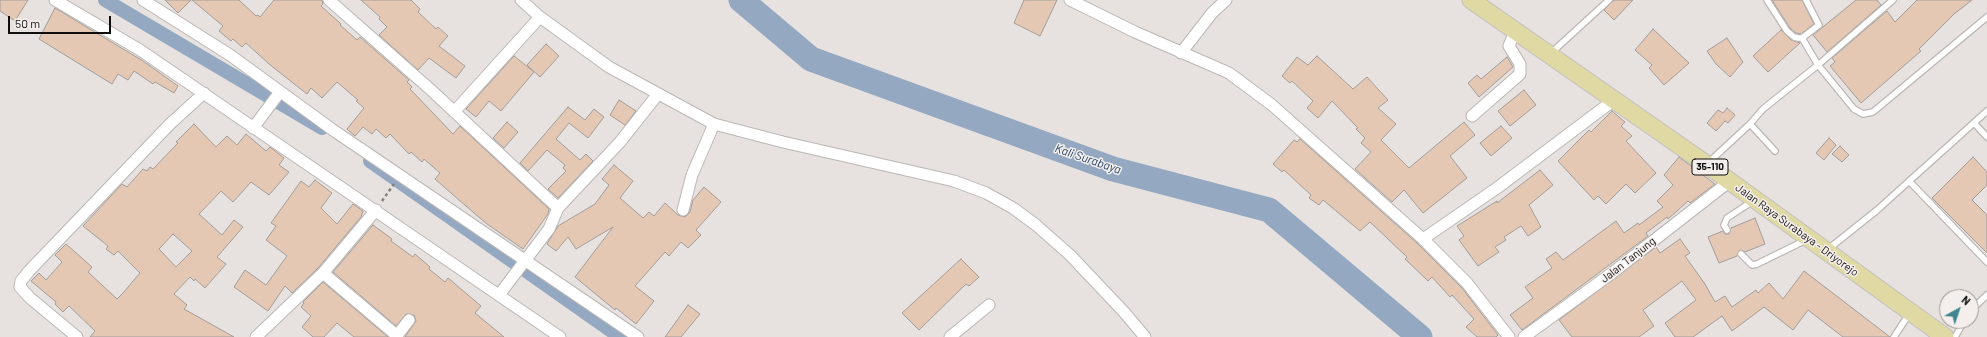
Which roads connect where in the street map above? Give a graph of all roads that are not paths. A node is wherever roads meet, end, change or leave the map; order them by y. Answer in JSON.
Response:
{"nodes":[{"id":1,"x":55,"y":0,"type":"edge"},
{"id":2,"x":143,"y":0,"type":"edge"},
{"id":3,"x":329,"y":0,"type":"edge"},
{"id":4,"x":346,"y":0,"type":"edge"},
{"id":5,"x":521,"y":0,"type":"edge"},
{"id":6,"x":1070,"y":0,"type":"edge"},
{"id":7,"x":1226,"y":0,"type":"edge"},
{"id":8,"x":1472,"y":0,"type":"edge"},
{"id":9,"x":1609,"y":0,"type":"edge"},
{"id":10,"x":1767,"y":0,"type":"edge"},
{"id":11,"x":1806,"y":0,"type":"edge"},
{"id":12,"x":1893,"y":0,"type":"edge"},
{"id":13,"x":339,"y":8,"type":"junction"},
{"id":14,"x":1987,"y":17,"type":"edge"},
{"id":15,"x":540,"y":18,"type":"junction"},
{"id":16,"x":1515,"y":30,"type":"junction"},
{"id":17,"x":1802,"y":38,"type":"junction"},
{"id":18,"x":1181,"y":53,"type":"junction"},
{"id":19,"x":1549,"y":54,"type":"junction"},
{"id":20,"x":1818,"y":65,"type":"junction"},
{"id":21,"x":204,"y":93,"type":"junction"},
{"id":22,"x":279,"y":94,"type":"junction"},
{"id":23,"x":658,"y":94,"type":"junction"},
{"id":24,"x":1614,"y":100,"type":"junction"},
{"id":25,"x":1987,"y":111,"type":"edge"},
{"id":26,"x":454,"y":112,"type":"junction"},
{"id":27,"x":1472,"y":116,"type":"dead end"},
{"id":28,"x":1974,"y":123,"type":"junction"},
{"id":29,"x":257,"y":124,"type":"junction"},
{"id":30,"x":714,"y":124,"type":"junction"},
{"id":31,"x":1750,"y":124,"type":"junction"},
{"id":32,"x":1987,"y":137,"type":"edge"},
{"id":33,"x":1775,"y":151,"type":"dead end"},
{"id":34,"x":1706,"y":164,"type":"junction"},
{"id":35,"x":1730,"y":181,"type":"junction"},
{"id":36,"x":1909,"y":181,"type":"junction"},
{"id":37,"x":1755,"y":200,"type":"junction"},
{"id":38,"x":378,"y":206,"type":"junction"},
{"id":39,"x":558,"y":208,"type":"junction"},
{"id":40,"x":683,"y":210,"type":"dead end"},
{"id":41,"x":1727,"y":230,"type":"dead end"},
{"id":42,"x":1423,"y":239,"type":"junction"},
{"id":43,"x":1808,"y":239,"type":"junction"},
{"id":44,"x":1826,"y":251,"type":"junction"},
{"id":45,"x":1741,"y":254,"type":"dead end"},
{"id":46,"x":525,"y":262,"type":"junction"},
{"id":47,"x":1987,"y":262,"type":"edge"},
{"id":48,"x":323,"y":273,"type":"junction"},
{"id":49,"x":502,"y":291,"type":"junction"},
{"id":50,"x":1987,"y":295,"type":"edge"},
{"id":51,"x":1979,"y":302,"type":"edge"},
{"id":52,"x":989,"y":305,"type":"dead end"},
{"id":53,"x":1910,"y":313,"type":"junction"},
{"id":54,"x":409,"y":320,"type":"dead end"},
{"id":55,"x":77,"y":337,"type":"edge"},
{"id":56,"x":256,"y":337,"type":"edge"},
{"id":57,"x":560,"y":337,"type":"edge"},
{"id":58,"x":638,"y":337,"type":"edge"},
{"id":59,"x":950,"y":337,"type":"edge"},
{"id":60,"x":1145,"y":337,"type":"edge"},
{"id":61,"x":1509,"y":337,"type":"edge"},
{"id":62,"x":1524,"y":337,"type":"edge"},
{"id":63,"x":1894,"y":337,"type":"edge"},
{"id":64,"x":1945,"y":337,"type":"edge"}],
"edges":[{"from":1,"to":21,"type":"street"},
{"from":2,"to":22,"type":"street"},
{"from":3,"to":13,"type":"street"},
{"from":4,"to":13,"type":"street"},
{"from":5,"to":15,"type":"street"},
{"from":6,"to":18,"type":"street"},
{"from":7,"to":18,"type":"street"},
{"from":8,"to":16,"type":"main road","name":"Jalan Raya Surabaya - Driyorejo","number":"35-110"},
{"from":9,"to":19,"type":"lane"},
{"from":10,"to":17,"type":"lane"},
{"from":11,"to":17,"type":"lane"},
{"from":12,"to":20,"type":"lane"},
{"from":13,"to":26,"type":"street"},
{"from":14,"to":20,"type":"lane"},
{"from":15,"to":23,"type":"street"},
{"from":15,"to":26,"type":"street"},
{"from":16,"to":19,"type":"main road","name":"Jalan Raya Surabaya - Driyorejo","number":"35-110"},
{"from":16,"to":27,"type":"street"},
{"from":17,"to":20,"type":"lane"},
{"from":18,"to":42,"type":"street"},
{"from":19,"to":24,"type":"main road","name":"Jalan Raya Surabaya - Driyorejo","number":"35-110"},
{"from":20,"to":31,"type":"lane"},
{"from":21,"to":29,"type":"street"},
{"from":21,"to":55,"type":"street"},
{"from":22,"to":29,"type":"street"},
{"from":22,"to":46,"type":"street"},
{"from":23,"to":30,"type":"street"},
{"from":23,"to":39,"type":"street"},
{"from":24,"to":34,"type":"main road","name":"Jalan Raya Surabaya - Driyorejo","number":"35-110"},
{"from":24,"to":42,"type":"street"},
{"from":25,"to":28,"type":"lane"},
{"from":26,"to":39,"type":"street"},
{"from":28,"to":32,"type":"lane"},
{"from":28,"to":36,"type":"lane"},
{"from":29,"to":38,"type":"street"},
{"from":30,"to":40,"type":"street"},
{"from":30,"to":60,"type":"street"},
{"from":31,"to":33,"type":"lane"},
{"from":31,"to":34,"type":"lane"},
{"from":34,"to":35,"type":"main road","name":"Jalan Raya Surabaya - Driyorejo","number":"35-110"},
{"from":35,"to":37,"type":"main road","name":"Jalan Raya Surabaya - Driyorejo","number":"35-110"},
{"from":35,"to":62,"type":"street","name":"Jalan Tanjung"},
{"from":36,"to":44,"type":"lane"},
{"from":36,"to":47,"type":"lane"},
{"from":37,"to":41,"type":"lane"},
{"from":37,"to":43,"type":"main road","name":"Jalan Raya Surabaya - Driyorejo","number":"35-110"},
{"from":38,"to":48,"type":"street"},
{"from":38,"to":49,"type":"street"},
{"from":39,"to":46,"type":"street"},
{"from":42,"to":61,"type":"street"},
{"from":43,"to":44,"type":"main road","name":"Jalan Raya Surabaya - Driyorejo","number":"35-110"},
{"from":43,"to":45,"type":"lane"},
{"from":44,"to":53,"type":"main road","name":"Jalan Raya Surabaya - Driyorejo","number":"35-110"},
{"from":46,"to":49,"type":"street"},
{"from":46,"to":58,"type":"street"},
{"from":48,"to":54,"type":"street"},
{"from":48,"to":56,"type":"street"},
{"from":49,"to":57,"type":"street"},
{"from":50,"to":51,"type":"lane"},
{"from":52,"to":59,"type":"street"},
{"from":53,"to":63,"type":"lane"},
{"from":53,"to":64,"type":"main road","name":"Jalan Raya Surabaya - Driyorejo","number":"35-110"}]}
